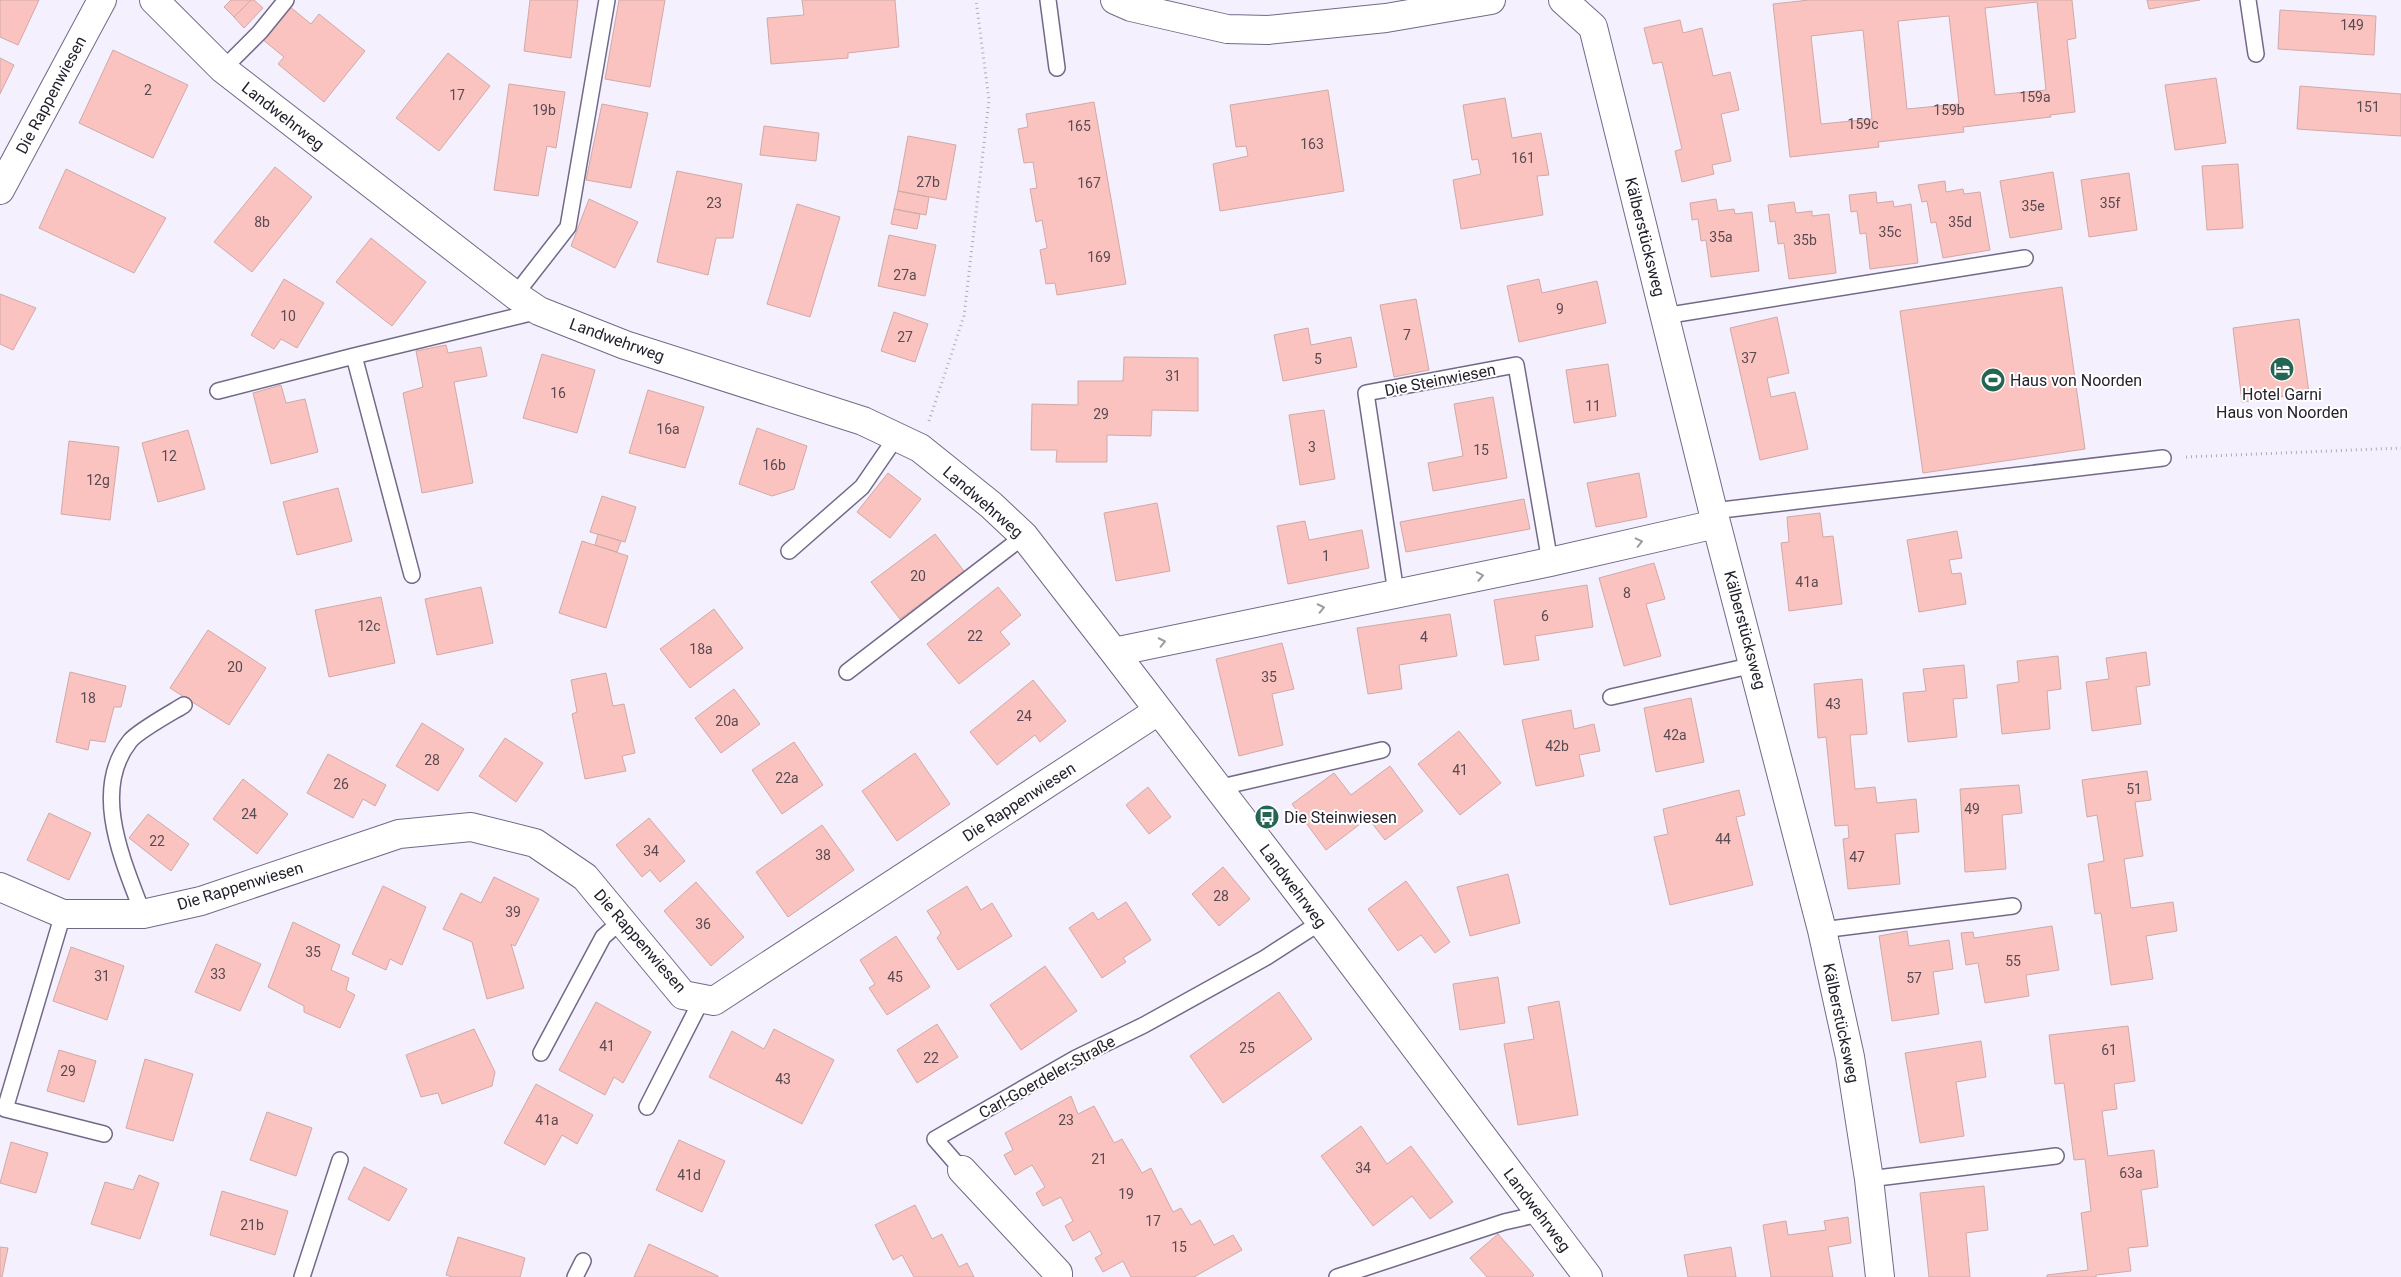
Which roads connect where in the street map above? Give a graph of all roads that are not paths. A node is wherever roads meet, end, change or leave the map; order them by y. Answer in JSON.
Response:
{"nodes":[{"id":1,"x":102,"y":0,"type":"edge"},
{"id":2,"x":154,"y":0,"type":"edge"},
{"id":3,"x":286,"y":0,"type":"edge"},
{"id":4,"x":607,"y":0,"type":"edge"},
{"id":5,"x":1048,"y":0,"type":"edge"},
{"id":6,"x":1115,"y":0,"type":"edge"},
{"id":7,"x":1492,"y":0,"type":"edge"},
{"id":8,"x":1563,"y":0,"type":"edge"},
{"id":9,"x":2248,"y":0,"type":"edge"},
{"id":10,"x":2256,"y":54,"type":"dead end"},
{"id":11,"x":1057,"y":68,"type":"dead end"},
{"id":12,"x":223,"y":69,"type":"junction"},
{"id":13,"x":0,"y":190,"type":"edge"},
{"id":14,"x":2025,"y":258,"type":"dead end"},
{"id":15,"x":515,"y":295,"type":"junction"},
{"id":16,"x":540,"y":311,"type":"junction"},
{"id":17,"x":1664,"y":316,"type":"junction"},
{"id":18,"x":354,"y":356,"type":"junction"},
{"id":19,"x":218,"y":391,"type":"dead end"},
{"id":20,"x":908,"y":442,"type":"junction"},
{"id":21,"x":2163,"y":458,"type":"road end"},
{"id":22,"x":1715,"y":517,"type":"junction"},
{"id":23,"x":1024,"y":536,"type":"junction"},
{"id":24,"x":789,"y":551,"type":"dead end"},
{"id":25,"x":1550,"y":562,"type":"junction"},
{"id":26,"x":412,"y":576,"type":"dead end"},
{"id":27,"x":1396,"y":593,"type":"junction"},
{"id":28,"x":1114,"y":652,"type":"junction"},
{"id":29,"x":1754,"y":665,"type":"junction"},
{"id":30,"x":847,"y":672,"type":"dead end"},
{"id":31,"x":1611,"y":697,"type":"dead end"},
{"id":32,"x":184,"y":705,"type":"dead end"},
{"id":33,"x":1158,"y":711,"type":"junction"},
{"id":34,"x":1382,"y":750,"type":"dead end"},
{"id":35,"x":1217,"y":788,"type":"junction"},
{"id":36,"x":0,"y":887,"type":"edge"},
{"id":37,"x":2013,"y":906,"type":"dead end"},
{"id":38,"x":64,"y":914,"type":"junction"},
{"id":39,"x":143,"y":914,"type":"junction"},
{"id":40,"x":621,"y":921,"type":"junction"},
{"id":41,"x":1321,"y":922,"type":"junction"},
{"id":42,"x":1822,"y":930,"type":"junction"},
{"id":43,"x":702,"y":999,"type":"junction"},
{"id":44,"x":541,"y":1053,"type":"dead end"},
{"id":45,"x":646,"y":1107,"type":"dead end"},
{"id":46,"x":104,"y":1134,"type":"dead end"},
{"id":47,"x":2056,"y":1156,"type":"dead end"},
{"id":48,"x":340,"y":1160,"type":"dead end"},
{"id":49,"x":962,"y":1170,"type":"joint"},
{"id":50,"x":1869,"y":1179,"type":"junction"},
{"id":51,"x":1539,"y":1214,"type":"junction"},
{"id":52,"x":583,"y":1261,"type":"dead end"},
{"id":53,"x":302,"y":1277,"type":"edge"},
{"id":54,"x":575,"y":1277,"type":"edge"},
{"id":55,"x":1058,"y":1277,"type":"edge"},
{"id":56,"x":1337,"y":1277,"type":"edge"},
{"id":57,"x":1588,"y":1277,"type":"edge"},
{"id":58,"x":1880,"y":1277,"type":"edge"}],
"edges":[{"from":1,"to":13,"type":"street","name":"Die Rappenwiesen"},
{"from":2,"to":12,"type":"street","name":"Landwehrweg"},
{"from":3,"to":12,"type":"lane"},
{"from":4,"to":15,"type":"lane"},
{"from":5,"to":11,"type":"lane"},
{"from":6,"to":7,"type":"street"},
{"from":8,"to":17,"type":"street","name":"Kälberstücksweg"},
{"from":9,"to":10,"type":"lane"},
{"from":12,"to":15,"type":"street","name":"Landwehrweg"},
{"from":14,"to":17,"type":"lane"},
{"from":15,"to":16,"type":"street","name":"Landwehrweg"},
{"from":16,"to":18,"type":"lane"},
{"from":16,"to":20,"type":"street","name":"Landwehrweg"},
{"from":17,"to":22,"type":"street","name":"Kälberstücksweg"},
{"from":18,"to":19,"type":"lane"},
{"from":18,"to":26,"type":"lane"},
{"from":20,"to":23,"type":"street","name":"Landwehrweg"},
{"from":20,"to":24,"type":"lane"},
{"from":21,"to":22,"type":"lane"},
{"from":25,"to":22,"type":"street","one_way":true},
{"from":22,"to":29,"type":"street","name":"Kälberstücksweg"},
{"from":23,"to":28,"type":"street","name":"Landwehrweg"},
{"from":23,"to":30,"type":"lane"},
{"from":27,"to":25,"type":"street","one_way":true},
{"from":25,"to":27,"type":"lane","name":"Die Steinwiesen"},
{"from":28,"to":27,"type":"street","one_way":true},
{"from":28,"to":33,"type":"street","name":"Landwehrweg"},
{"from":29,"to":31,"type":"lane"},
{"from":29,"to":42,"type":"street","name":"Kälberstücksweg"},
{"from":32,"to":39,"type":"lane"},
{"from":33,"to":35,"type":"street","name":"Landwehrweg"},
{"from":33,"to":43,"type":"street","name":"Die Rappenwiesen"},
{"from":34,"to":35,"type":"lane"},
{"from":35,"to":41,"type":"street","name":"Landwehrweg"},
{"from":36,"to":38,"type":"street","name":"Die Rappenwiesen"},
{"from":37,"to":42,"type":"lane"},
{"from":38,"to":39,"type":"street","name":"Die Rappenwiesen"},
{"from":38,"to":46,"type":"lane"},
{"from":39,"to":40,"type":"street","name":"Die Rappenwiesen"},
{"from":40,"to":43,"type":"street","name":"Die Rappenwiesen"},
{"from":40,"to":44,"type":"lane"},
{"from":41,"to":49,"type":"lane","name":"Carl-Goerdeler-Straße"},
{"from":41,"to":51,"type":"street","name":"Landwehrweg"},
{"from":42,"to":50,"type":"street","name":"Kälberstücksweg"},
{"from":43,"to":45,"type":"lane"},
{"from":47,"to":50,"type":"lane"},
{"from":48,"to":53,"type":"lane"},
{"from":49,"to":55,"type":"street","name":"Carl-Goerdeler-Straße"},
{"from":50,"to":58,"type":"street","name":"Kälberstücksweg"},
{"from":51,"to":56,"type":"lane"},
{"from":51,"to":57,"type":"street","name":"Landwehrweg"},
{"from":52,"to":54,"type":"lane"}]}
